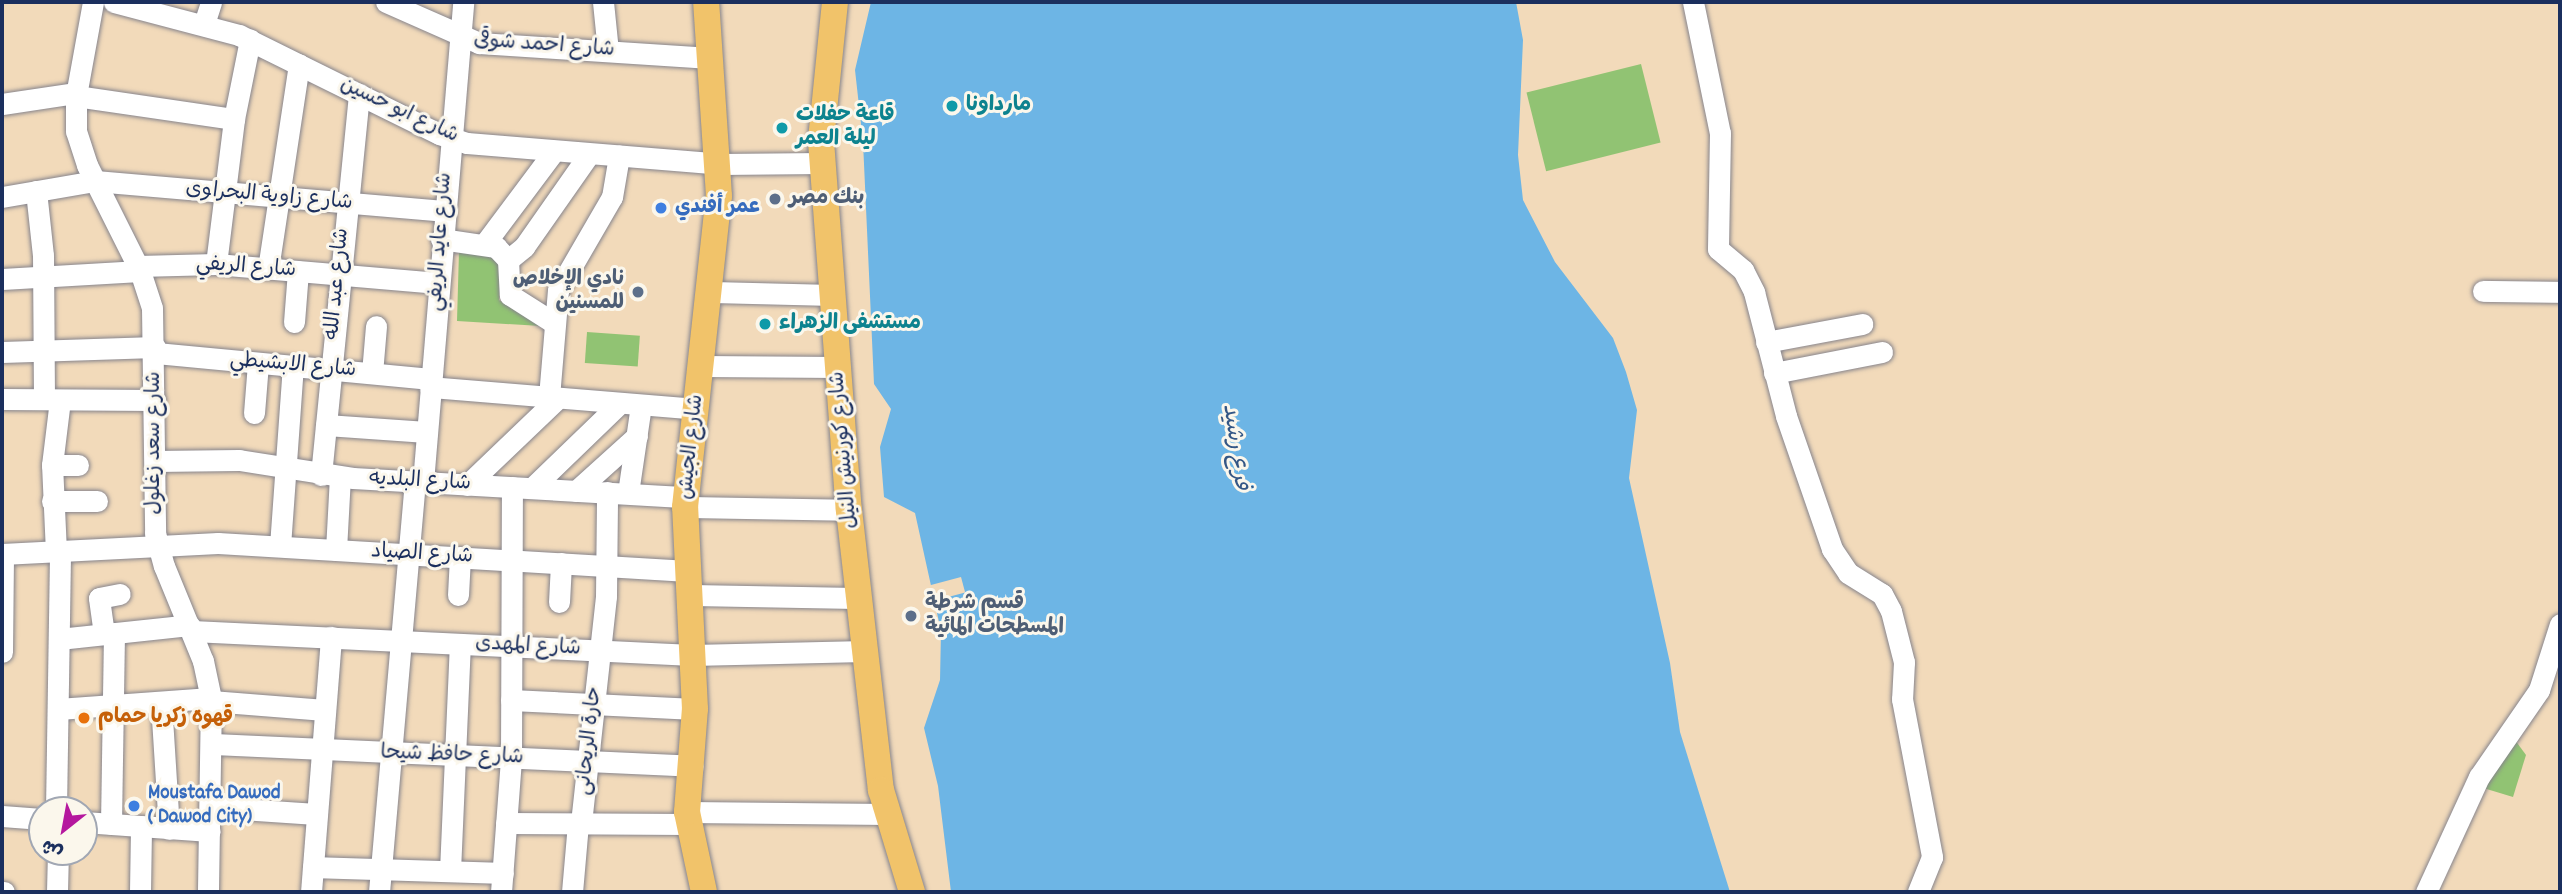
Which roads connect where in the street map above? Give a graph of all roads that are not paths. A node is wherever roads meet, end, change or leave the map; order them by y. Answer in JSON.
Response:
{"nodes":[{"id":1,"x":93,"y":2,"type":"edge"},
{"id":2,"x":114,"y":2,"type":"edge"},
{"id":3,"x":211,"y":2,"type":"edge"},
{"id":4,"x":386,"y":2,"type":"edge"},
{"id":5,"x":463,"y":2,"type":"edge"},
{"id":6,"x":603,"y":2,"type":"edge"},
{"id":7,"x":706,"y":2,"type":"edge"},
{"id":8,"x":835,"y":2,"type":"edge"},
{"id":9,"x":1693,"y":2,"type":"edge"},
{"id":10,"x":204,"y":24,"type":"junction"},
{"id":11,"x":459,"y":38,"type":"junction"},
{"id":12,"x":250,"y":40,"type":"junction"},
{"id":13,"x":608,"y":51,"type":"junction"},
{"id":14,"x":711,"y":58,"type":"junction"},
{"id":15,"x":299,"y":64,"type":"junction"},
{"id":16,"x":76,"y":94,"type":"junction"},
{"id":17,"x":359,"y":94,"type":"junction"},
{"id":18,"x":2,"y":104,"type":"edge"},
{"id":19,"x":234,"y":119,"type":"junction"},
{"id":20,"x":449,"y":138,"type":"junction"},
{"id":21,"x":554,"y":151,"type":"junction"},
{"id":22,"x":589,"y":153,"type":"junction"},
{"id":23,"x":619,"y":156,"type":"junction"},
{"id":24,"x":823,"y":163,"type":"junction"},
{"id":25,"x":720,"y":164,"type":"junction"},
{"id":26,"x":95,"y":181,"type":"junction"},
{"id":27,"x":36,"y":191,"type":"junction"},
{"id":28,"x":225,"y":193,"type":"junction"},
{"id":29,"x":2,"y":197,"type":"edge"},
{"id":30,"x":276,"y":198,"type":"junction"},
{"id":31,"x":346,"y":205,"type":"junction"},
{"id":32,"x":444,"y":211,"type":"junction"},
{"id":33,"x":441,"y":239,"type":"junction"},
{"id":34,"x":486,"y":242,"type":"junction"},
{"id":35,"x":508,"y":260,"type":"junction"},
{"id":36,"x":216,"y":264,"type":"junction"},
{"id":37,"x":139,"y":268,"type":"junction"},
{"id":38,"x":268,"y":269,"type":"junction"},
{"id":39,"x":298,"y":271,"type":"junction"},
{"id":40,"x":339,"y":275,"type":"junction"},
{"id":41,"x":43,"y":277,"type":"junction"},
{"id":42,"x":2,"y":279,"type":"edge"},
{"id":43,"x":438,"y":283,"type":"junction"},
{"id":44,"x":2483,"y":291,"type":"dead end"},
{"id":45,"x":712,"y":292,"type":"junction"},
{"id":46,"x":2560,"y":292,"type":"edge"},
{"id":47,"x":833,"y":295,"type":"junction"},
{"id":48,"x":295,"y":322,"type":"dead end"},
{"id":49,"x":554,"y":323,"type":"junction"},
{"id":50,"x":1862,"y":324,"type":"dead end"},
{"id":51,"x":376,"y":326,"type":"dead end"},
{"id":52,"x":1766,"y":342,"type":"junction"},
{"id":53,"x":156,"y":350,"type":"junction"},
{"id":54,"x":44,"y":351,"type":"junction"},
{"id":55,"x":2,"y":352,"type":"edge"},
{"id":56,"x":1882,"y":352,"type":"dead end"},
{"id":57,"x":258,"y":363,"type":"junction"},
{"id":58,"x":293,"y":366,"type":"junction"},
{"id":59,"x":701,"y":366,"type":"junction"},
{"id":60,"x":838,"y":367,"type":"junction"},
{"id":61,"x":331,"y":369,"type":"junction"},
{"id":62,"x":372,"y":373,"type":"junction"},
{"id":63,"x":1774,"y":373,"type":"junction"},
{"id":64,"x":430,"y":383,"type":"junction"},
{"id":65,"x":554,"y":397,"type":"junction"},
{"id":66,"x":2,"y":399,"type":"edge"},
{"id":67,"x":52,"y":399,"type":"junction"},
{"id":68,"x":155,"y":400,"type":"junction"},
{"id":69,"x":631,"y":404,"type":"junction"},
{"id":70,"x":695,"y":409,"type":"junction"},
{"id":71,"x":254,"y":413,"type":"dead end"},
{"id":72,"x":326,"y":425,"type":"junction"},
{"id":73,"x":426,"y":432,"type":"junction"},
{"id":74,"x":637,"y":436,"type":"junction"},
{"id":75,"x":155,"y":461,"type":"junction"},
{"id":76,"x":51,"y":465,"type":"junction"},
{"id":77,"x":78,"y":465,"type":"dead end"},
{"id":78,"x":285,"y":467,"type":"junction"},
{"id":79,"x":331,"y":476,"type":"junction"},
{"id":80,"x":419,"y":482,"type":"junction"},
{"id":81,"x":467,"y":485,"type":"junction"},
{"id":82,"x":522,"y":488,"type":"junction"},
{"id":83,"x":576,"y":491,"type":"junction"},
{"id":84,"x":618,"y":493,"type":"junction"},
{"id":85,"x":52,"y":501,"type":"junction"},
{"id":86,"x":97,"y":501,"type":"dead end"},
{"id":87,"x":685,"y":502,"type":"junction"},
{"id":88,"x":849,"y":510,"type":"junction"},
{"id":89,"x":157,"y":543,"type":"junction"},
{"id":90,"x":280,"y":546,"type":"junction"},
{"id":91,"x":336,"y":550,"type":"junction"},
{"id":92,"x":58,"y":552,"type":"junction"},
{"id":93,"x":2,"y":554,"type":"edge"},
{"id":94,"x":409,"y":554,"type":"junction"},
{"id":95,"x":460,"y":557,"type":"junction"},
{"id":96,"x":512,"y":560,"type":"junction"},
{"id":97,"x":561,"y":563,"type":"junction"},
{"id":98,"x":606,"y":566,"type":"junction"},
{"id":99,"x":688,"y":583,"type":"junction"},
{"id":100,"x":120,"y":594,"type":"dead end"},
{"id":101,"x":458,"y":595,"type":"dead end"},
{"id":102,"x":859,"y":598,"type":"junction"},
{"id":103,"x":559,"y":602,"type":"dead end"},
{"id":104,"x":2560,"y":624,"type":"edge"},
{"id":105,"x":190,"y":628,"type":"junction"},
{"id":106,"x":2,"y":630,"type":"edge"},
{"id":107,"x":109,"y":633,"type":"junction"},
{"id":108,"x":331,"y":637,"type":"junction"},
{"id":109,"x":59,"y":639,"type":"junction"},
{"id":110,"x":400,"y":641,"type":"junction"},
{"id":111,"x":460,"y":644,"type":"junction"},
{"id":112,"x":511,"y":646,"type":"junction"},
{"id":113,"x":600,"y":651,"type":"junction"},
{"id":114,"x":865,"y":651,"type":"junction"},
{"id":115,"x":2,"y":652,"type":"edge"},
{"id":116,"x":692,"y":655,"type":"junction"},
{"id":117,"x":211,"y":700,"type":"junction"},
{"id":118,"x":511,"y":700,"type":"junction"},
{"id":119,"x":161,"y":702,"type":"junction"},
{"id":120,"x":594,"y":704,"type":"junction"},
{"id":121,"x":113,"y":705,"type":"junction"},
{"id":122,"x":58,"y":709,"type":"junction"},
{"id":123,"x":695,"y":709,"type":"junction"},
{"id":124,"x":325,"y":710,"type":"junction"},
{"id":125,"x":213,"y":744,"type":"junction"},
{"id":126,"x":322,"y":752,"type":"junction"},
{"id":127,"x":390,"y":754,"type":"junction"},
{"id":128,"x":455,"y":756,"type":"junction"},
{"id":129,"x":511,"y":758,"type":"junction"},
{"id":130,"x":588,"y":761,"type":"junction"},
{"id":131,"x":692,"y":766,"type":"junction"},
{"id":132,"x":56,"y":796,"type":"edge"},
{"id":133,"x":211,"y":807,"type":"junction"},
{"id":134,"x":317,"y":814,"type":"junction"},
{"id":135,"x":888,"y":814,"type":"junction"},
{"id":136,"x":2,"y":816,"type":"edge"},
{"id":137,"x":28,"y":818,"type":"edge"},
{"id":138,"x":687,"y":818,"type":"junction"},
{"id":139,"x":506,"y":822,"type":"junction"},
{"id":140,"x":98,"y":823,"type":"edge"},
{"id":141,"x":580,"y":823,"type":"junction"},
{"id":142,"x":111,"y":824,"type":"junction"},
{"id":143,"x":141,"y":827,"type":"junction"},
{"id":144,"x":169,"y":829,"type":"junction"},
{"id":145,"x":210,"y":831,"type":"junction"},
{"id":146,"x":898,"y":840,"type":"junction"},
{"id":147,"x":58,"y":866,"type":"edge"},
{"id":148,"x":313,"y":867,"type":"junction"},
{"id":149,"x":381,"y":869,"type":"junction"},
{"id":150,"x":450,"y":872,"type":"junction"},
{"id":151,"x":502,"y":883,"type":"edge"},
{"id":152,"x":57,"y":892,"type":"edge"},
{"id":153,"x":140,"y":892,"type":"edge"},
{"id":154,"x":208,"y":892,"type":"edge"},
{"id":155,"x":311,"y":892,"type":"edge"},
{"id":156,"x":379,"y":892,"type":"edge"},
{"id":157,"x":572,"y":892,"type":"edge"},
{"id":158,"x":704,"y":892,"type":"edge"},
{"id":159,"x":895,"y":892,"type":"edge"},
{"id":160,"x":912,"y":892,"type":"edge"},
{"id":161,"x":1918,"y":892,"type":"edge"},
{"id":162,"x":2426,"y":892,"type":"edge"}],
"edges":[{"from":1,"to":16,"type":"street","name":"شارع سعد زغلول"},
{"from":2,"to":10,"type":"street","name":"شارع ابو حسين"},
{"from":3,"to":10,"type":"street"},
{"from":4,"to":11,"type":"street","name":"شارع احمد شوقى"},
{"from":5,"to":11,"type":"street","name":"شارع عايد الريفي"},
{"from":6,"to":13,"type":"street"},
{"from":7,"to":14,"type":"main road","name":"شارع الجيش"},
{"from":8,"to":24,"type":"main road","name":"شارع كورنيش النيل"},
{"from":9,"to":52,"type":"street"},
{"from":10,"to":12,"type":"street","name":"شارع ابو حسين"},
{"from":11,"to":13,"type":"street","name":"شارع احمد شوقى"},
{"from":11,"to":20,"type":"street","name":"شارع عايد الريفي"},
{"from":12,"to":15,"type":"street","name":"شارع ابو حسين"},
{"from":12,"to":19,"type":"street"},
{"from":13,"to":14,"type":"street","name":"شارع احمد شوقى"},
{"from":14,"to":25,"type":"main road","name":"شارع الجيش"},
{"from":15,"to":17,"type":"street","name":"شارع ابو حسين"},
{"from":15,"to":30,"type":"street"},
{"from":16,"to":18,"type":"street"},
{"from":16,"to":19,"type":"street"},
{"from":16,"to":26,"type":"street","name":"شارع سعد زغلول"},
{"from":17,"to":20,"type":"street","name":"شارع ابو حسين"},
{"from":17,"to":31,"type":"street","name":"شارع عبد الله"},
{"from":19,"to":28,"type":"street"},
{"from":20,"to":21,"type":"street","name":"شارع ابو حسين"},
{"from":20,"to":32,"type":"street","name":"شارع عايد الريفي"},
{"from":21,"to":22,"type":"street","name":"شارع ابو حسين"},
{"from":21,"to":34,"type":"street"},
{"from":22,"to":23,"type":"street","name":"شارع ابو حسين"},
{"from":22,"to":35,"type":"street"},
{"from":23,"to":25,"type":"street","name":"شارع ابو حسين"},
{"from":23,"to":49,"type":"street"},
{"from":24,"to":25,"type":"street","name":"شارع ابو حسين"},
{"from":24,"to":47,"type":"main road","name":"شارع كورنيش النيل"},
{"from":25,"to":45,"type":"main road","name":"شارع الجيش"},
{"from":26,"to":27,"type":"street","name":"شارع زاوية البحراوى"},
{"from":26,"to":28,"type":"street","name":"شارع زاوية البحراوى"},
{"from":26,"to":37,"type":"street","name":"شارع سعد زغلول"},
{"from":27,"to":29,"type":"street","name":"شارع زاوية البحراوى"},
{"from":27,"to":41,"type":"street"},
{"from":28,"to":30,"type":"street","name":"شارع زاوية البحراوى"},
{"from":28,"to":36,"type":"street"},
{"from":30,"to":31,"type":"street","name":"شارع زاوية البحراوى"},
{"from":30,"to":38,"type":"street"},
{"from":31,"to":32,"type":"street","name":"شارع زاوية البحراوى"},
{"from":31,"to":40,"type":"street","name":"شارع عبد الله"},
{"from":32,"to":33,"type":"street","name":"شارع عايد الريفي"},
{"from":33,"to":34,"type":"street"},
{"from":33,"to":43,"type":"street","name":"شارع عايد الريفي"},
{"from":34,"to":35,"type":"street"},
{"from":35,"to":49,"type":"street"},
{"from":36,"to":37,"type":"street","name":"شارع الريفي"},
{"from":36,"to":38,"type":"street","name":"شارع الريفي"},
{"from":37,"to":41,"type":"street","name":"شارع الريفي"},
{"from":37,"to":53,"type":"street","name":"شارع سعد زغلول"},
{"from":38,"to":39,"type":"street","name":"شارع الريفي"},
{"from":39,"to":40,"type":"street","name":"شارع الريفي"},
{"from":39,"to":48,"type":"street"},
{"from":40,"to":43,"type":"street","name":"شارع الريفي"},
{"from":40,"to":61,"type":"street","name":"شارع عبد الله"},
{"from":41,"to":42,"type":"street","name":"شارع الريفي"},
{"from":41,"to":54,"type":"street"},
{"from":43,"to":64,"type":"street","name":"شارع عايد الريفي"},
{"from":44,"to":46,"type":"street"},
{"from":45,"to":47,"type":"street"},
{"from":45,"to":59,"type":"main road","name":"شارع الجيش"},
{"from":47,"to":60,"type":"main road","name":"شارع كورنيش النيل"},
{"from":49,"to":65,"type":"street"},
{"from":50,"to":52,"type":"street"},
{"from":51,"to":62,"type":"street"},
{"from":52,"to":63,"type":"street"},
{"from":53,"to":54,"type":"street","name":"شارع الابشيطي"},
{"from":53,"to":57,"type":"street","name":"شارع الابشيطي"},
{"from":53,"to":68,"type":"street","name":"شارع سعد زغلول"},
{"from":54,"to":55,"type":"street","name":"شارع الابشيطي"},
{"from":54,"to":67,"type":"street"},
{"from":56,"to":63,"type":"street"},
{"from":57,"to":58,"type":"street","name":"شارع الابشيطي"},
{"from":57,"to":71,"type":"street"},
{"from":58,"to":61,"type":"street","name":"شارع الابشيطي"},
{"from":58,"to":78,"type":"street"},
{"from":59,"to":60,"type":"street"},
{"from":59,"to":70,"type":"main road","name":"شارع الجيش"},
{"from":60,"to":88,"type":"main road","name":"شارع كورنيش النيل"},
{"from":61,"to":62,"type":"street","name":"شارع الابشيطي"},
{"from":61,"to":72,"type":"street","name":"شارع عبد الله"},
{"from":62,"to":64,"type":"street","name":"شارع الابشيطي"},
{"from":63,"to":161,"type":"street"},
{"from":64,"to":65,"type":"street","name":"شارع الابشيطي"},
{"from":64,"to":73,"type":"street","name":"شارع عايد الريفي"},
{"from":65,"to":69,"type":"street","name":"شارع الابشيطي"},
{"from":65,"to":81,"type":"street"},
{"from":66,"to":67,"type":"street"},
{"from":67,"to":68,"type":"street"},
{"from":67,"to":76,"type":"street"},
{"from":68,"to":75,"type":"street","name":"شارع سعد زغلول"},
{"from":69,"to":70,"type":"street","name":"شارع الابشيطي"},
{"from":69,"to":74,"type":"street","name":"حارة الريحانى"},
{"from":69,"to":82,"type":"street"},
{"from":70,"to":87,"type":"main road","name":"شارع الجيش"},
{"from":72,"to":73,"type":"street"},
{"from":72,"to":79,"type":"street","name":"شارع عبد الله"},
{"from":73,"to":80,"type":"street","name":"شارع عايد الريفي"},
{"from":74,"to":83,"type":"street"},
{"from":74,"to":84,"type":"street","name":"حارة الريحانى"},
{"from":75,"to":78,"type":"street","name":"شارع البلديه"},
{"from":75,"to":89,"type":"street","name":"شارع سعد زغلول"},
{"from":76,"to":77,"type":"street"},
{"from":76,"to":85,"type":"street"},
{"from":78,"to":79,"type":"street","name":"شارع البلديه"},
{"from":78,"to":90,"type":"street"},
{"from":79,"to":80,"type":"street","name":"شارع البلديه"},
{"from":79,"to":91,"type":"street","name":"شارع عبد الله"},
{"from":80,"to":81,"type":"street","name":"شارع البلديه"},
{"from":80,"to":94,"type":"street","name":"شارع عايد الريفي"},
{"from":81,"to":82,"type":"street","name":"شارع البلديه"},
{"from":82,"to":83,"type":"street","name":"شارع البلديه"},
{"from":82,"to":96,"type":"street"},
{"from":83,"to":84,"type":"street","name":"شارع البلديه"},
{"from":84,"to":87,"type":"street","name":"شارع البلديه"},
{"from":84,"to":98,"type":"street","name":"حارة الريحانى"},
{"from":85,"to":86,"type":"street"},
{"from":85,"to":92,"type":"street"},
{"from":87,"to":88,"type":"street","name":"شارع البلديه"},
{"from":87,"to":99,"type":"main road","name":"شارع الجيش"},
{"from":88,"to":102,"type":"main road","name":"شارع كورنيش النيل"},
{"from":89,"to":90,"type":"street","name":"شارع الصياد"},
{"from":89,"to":92,"type":"street","name":"شارع الصياد"},
{"from":89,"to":105,"type":"street","name":"شارع سعد زغلول"},
{"from":90,"to":91,"type":"street","name":"شارع الصياد"},
{"from":91,"to":94,"type":"street","name":"شارع الصياد"},
{"from":92,"to":93,"type":"street","name":"شارع الصياد"},
{"from":92,"to":109,"type":"street"},
{"from":93,"to":106,"type":"street"},
{"from":94,"to":95,"type":"street","name":"شارع الصياد"},
{"from":94,"to":110,"type":"street","name":"شارع عايد الريفي"},
{"from":95,"to":96,"type":"street","name":"شارع الصياد"},
{"from":95,"to":101,"type":"street"},
{"from":96,"to":97,"type":"street","name":"شارع الصياد"},
{"from":96,"to":112,"type":"street"},
{"from":97,"to":98,"type":"street","name":"شارع الصياد"},
{"from":97,"to":103,"type":"street"},
{"from":98,"to":99,"type":"street","name":"شارع الصياد"},
{"from":98,"to":113,"type":"street","name":"حارة الريحانى"},
{"from":99,"to":102,"type":"street","name":"شارع الصياد"},
{"from":99,"to":116,"type":"main road","name":"شارع الجيش"},
{"from":100,"to":107,"type":"street"},
{"from":102,"to":114,"type":"main road","name":"شارع كورنيش النيل"},
{"from":104,"to":162,"type":"street"},
{"from":105,"to":107,"type":"street","name":"شارع المهدى"},
{"from":105,"to":108,"type":"street","name":"شارع المهدى"},
{"from":105,"to":117,"type":"street","name":"شارع سعد زغلول"},
{"from":106,"to":115,"type":"street"},
{"from":107,"to":109,"type":"street","name":"شارع المهدى"},
{"from":107,"to":121,"type":"street"},
{"from":108,"to":110,"type":"street","name":"شارع المهدى"},
{"from":108,"to":124,"type":"street"},
{"from":109,"to":122,"type":"street"},
{"from":110,"to":111,"type":"street","name":"شارع المهدى"},
{"from":110,"to":127,"type":"street","name":"شارع عايد الريفي"},
{"from":111,"to":112,"type":"street","name":"شارع المهدى"},
{"from":111,"to":128,"type":"street"},
{"from":112,"to":113,"type":"street","name":"شارع المهدى"},
{"from":112,"to":118,"type":"street"},
{"from":113,"to":116,"type":"street","name":"شارع المهدى"},
{"from":113,"to":120,"type":"street","name":"حارة الريحانى"},
{"from":114,"to":116,"type":"street","name":"شارع المهدى"},
{"from":114,"to":135,"type":"main road","name":"شارع كورنيش النيل"},
{"from":116,"to":123,"type":"main road","name":"شارع الجيش"},
{"from":117,"to":119,"type":"street"},
{"from":117,"to":124,"type":"street"},
{"from":117,"to":125,"type":"street","name":"شارع سعد زغلول"},
{"from":118,"to":120,"type":"street"},
{"from":118,"to":129,"type":"street"},
{"from":119,"to":121,"type":"street"},
{"from":119,"to":144,"type":"street"},
{"from":120,"to":123,"type":"street"},
{"from":120,"to":130,"type":"street","name":"حارة الريحانى"},
{"from":121,"to":122,"type":"street"},
{"from":121,"to":142,"type":"street"},
{"from":122,"to":132,"type":"street"},
{"from":123,"to":131,"type":"main road","name":"شارع الجيش"},
{"from":124,"to":126,"type":"street"},
{"from":125,"to":126,"type":"street","name":"شارع حافظ شيحا"},
{"from":125,"to":133,"type":"street","name":"شارع سعد زغلول"},
{"from":126,"to":127,"type":"street","name":"شارع حافظ شيحا"},
{"from":126,"to":134,"type":"street"},
{"from":127,"to":128,"type":"street","name":"شارع حافظ شيحا"},
{"from":127,"to":149,"type":"street","name":"شارع عايد الريفي"},
{"from":128,"to":129,"type":"street","name":"شارع حافظ شيحا"},
{"from":128,"to":150,"type":"street"},
{"from":129,"to":130,"type":"street","name":"شارع حافظ شيحا"},
{"from":129,"to":139,"type":"street"},
{"from":130,"to":131,"type":"street","name":"شارع حافظ شيحا"},
{"from":130,"to":141,"type":"street","name":"حارة الريحانى"},
{"from":131,"to":138,"type":"main road","name":"شارع الجيش"},
{"from":133,"to":134,"type":"street"},
{"from":133,"to":145,"type":"street","name":"شارع سعد زغلول"},
{"from":134,"to":148,"type":"street"},
{"from":135,"to":138,"type":"street"},
{"from":135,"to":146,"type":"main road","name":"شارع كورنيش النيل"},
{"from":136,"to":137,"type":"street"},
{"from":138,"to":141,"type":"street"},
{"from":138,"to":158,"type":"main road","name":"شارع الجيش"},
{"from":139,"to":141,"type":"street"},
{"from":139,"to":151,"type":"street"},
{"from":140,"to":142,"type":"street"},
{"from":141,"to":157,"type":"street","name":"حارة الريحانى"},
{"from":142,"to":143,"type":"street"},
{"from":143,"to":144,"type":"street"},
{"from":143,"to":153,"type":"street"},
{"from":144,"to":145,"type":"street"},
{"from":145,"to":154,"type":"street","name":"شارع سعد زغلول"},
{"from":146,"to":159,"type":"main road"},
{"from":146,"to":160,"type":"main road","name":"شارع كورنيش النيل"},
{"from":147,"to":152,"type":"street"},
{"from":148,"to":149,"type":"street"},
{"from":148,"to":155,"type":"street"},
{"from":149,"to":150,"type":"street"},
{"from":149,"to":156,"type":"street","name":"شارع عايد الريفي"},
{"from":150,"to":151,"type":"street"}]}
